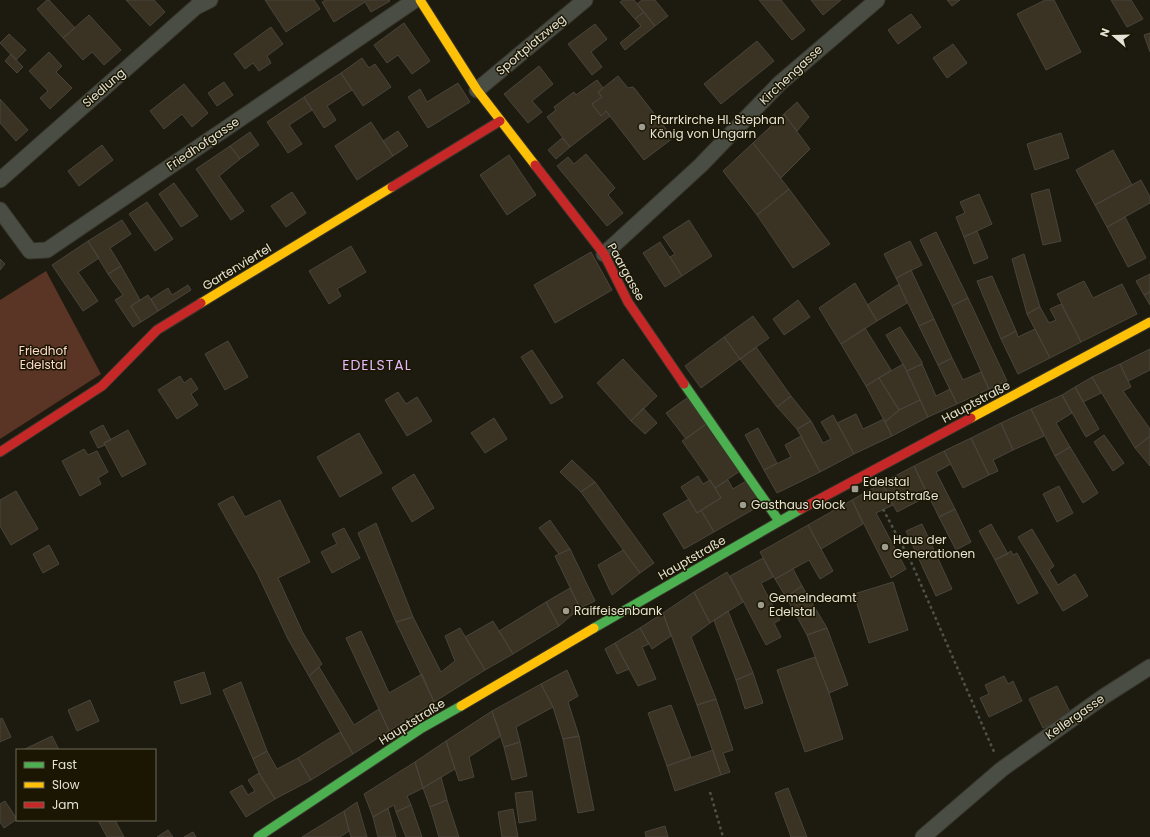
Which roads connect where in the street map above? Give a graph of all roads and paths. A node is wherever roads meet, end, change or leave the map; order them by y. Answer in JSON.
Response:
{"nodes":[{"id":1,"x":210,"y":0,"type":"edge"},
{"id":2,"x":415,"y":0,"type":"edge"},
{"id":3,"x":420,"y":0,"type":"edge"},
{"id":4,"x":585,"y":0,"type":"edge"},
{"id":5,"x":877,"y":0,"type":"edge"},
{"id":6,"x":193,"y":4,"type":"edge"},
{"id":7,"x":477,"y":90,"type":"junction"},
{"id":8,"x":500,"y":121,"type":"junction"},
{"id":9,"x":0,"y":180,"type":"edge"},
{"id":10,"x":0,"y":210,"type":"edge"},
{"id":11,"x":604,"y":254,"type":"junction"},
{"id":12,"x":1150,"y":322,"type":"edge"},
{"id":13,"x":0,"y":452,"type":"edge"},
{"id":14,"x":883,"y":509,"type":"dead end"},
{"id":15,"x":779,"y":521,"type":"junction"},
{"id":16,"x":1150,"y":667,"type":"edge"},
{"id":17,"x":1002,"y":770,"type":"junction"},
{"id":18,"x":710,"y":792,"type":"dead end"},
{"id":19,"x":258,"y":837,"type":"edge"},
{"id":20,"x":723,"y":837,"type":"edge"},
{"id":21,"x":923,"y":837,"type":"edge"}],
"edges":[{"from":1,"to":6,"type":"street","name":"Siedlung"},
{"from":2,"to":10,"type":"street","name":"Friedhofgasse"},
{"from":3,"to":7,"type":"street","name":"Paargasse"},
{"from":4,"to":7,"type":"street","name":"Sportplatzweg"},
{"from":5,"to":11,"type":"street","name":"Kirchengasse"},
{"from":6,"to":9,"type":"street","name":"Siedlung"},
{"from":7,"to":8,"type":"street","name":"Paargasse"},
{"from":8,"to":11,"type":"street","name":"Paargasse"},
{"from":8,"to":13,"type":"street","name":"Gartenviertel"},
{"from":11,"to":15,"type":"street","name":"Paargasse"},
{"from":12,"to":15,"type":"street","name":"Hauptstraße"},
{"from":14,"to":17,"type":"path"},
{"from":15,"to":19,"type":"street","name":"Hauptstraße"},
{"from":16,"to":17,"type":"street","name":"Kellergasse"},
{"from":17,"to":21,"type":"street","name":"Kellergasse"},
{"from":18,"to":20,"type":"path"}]}
